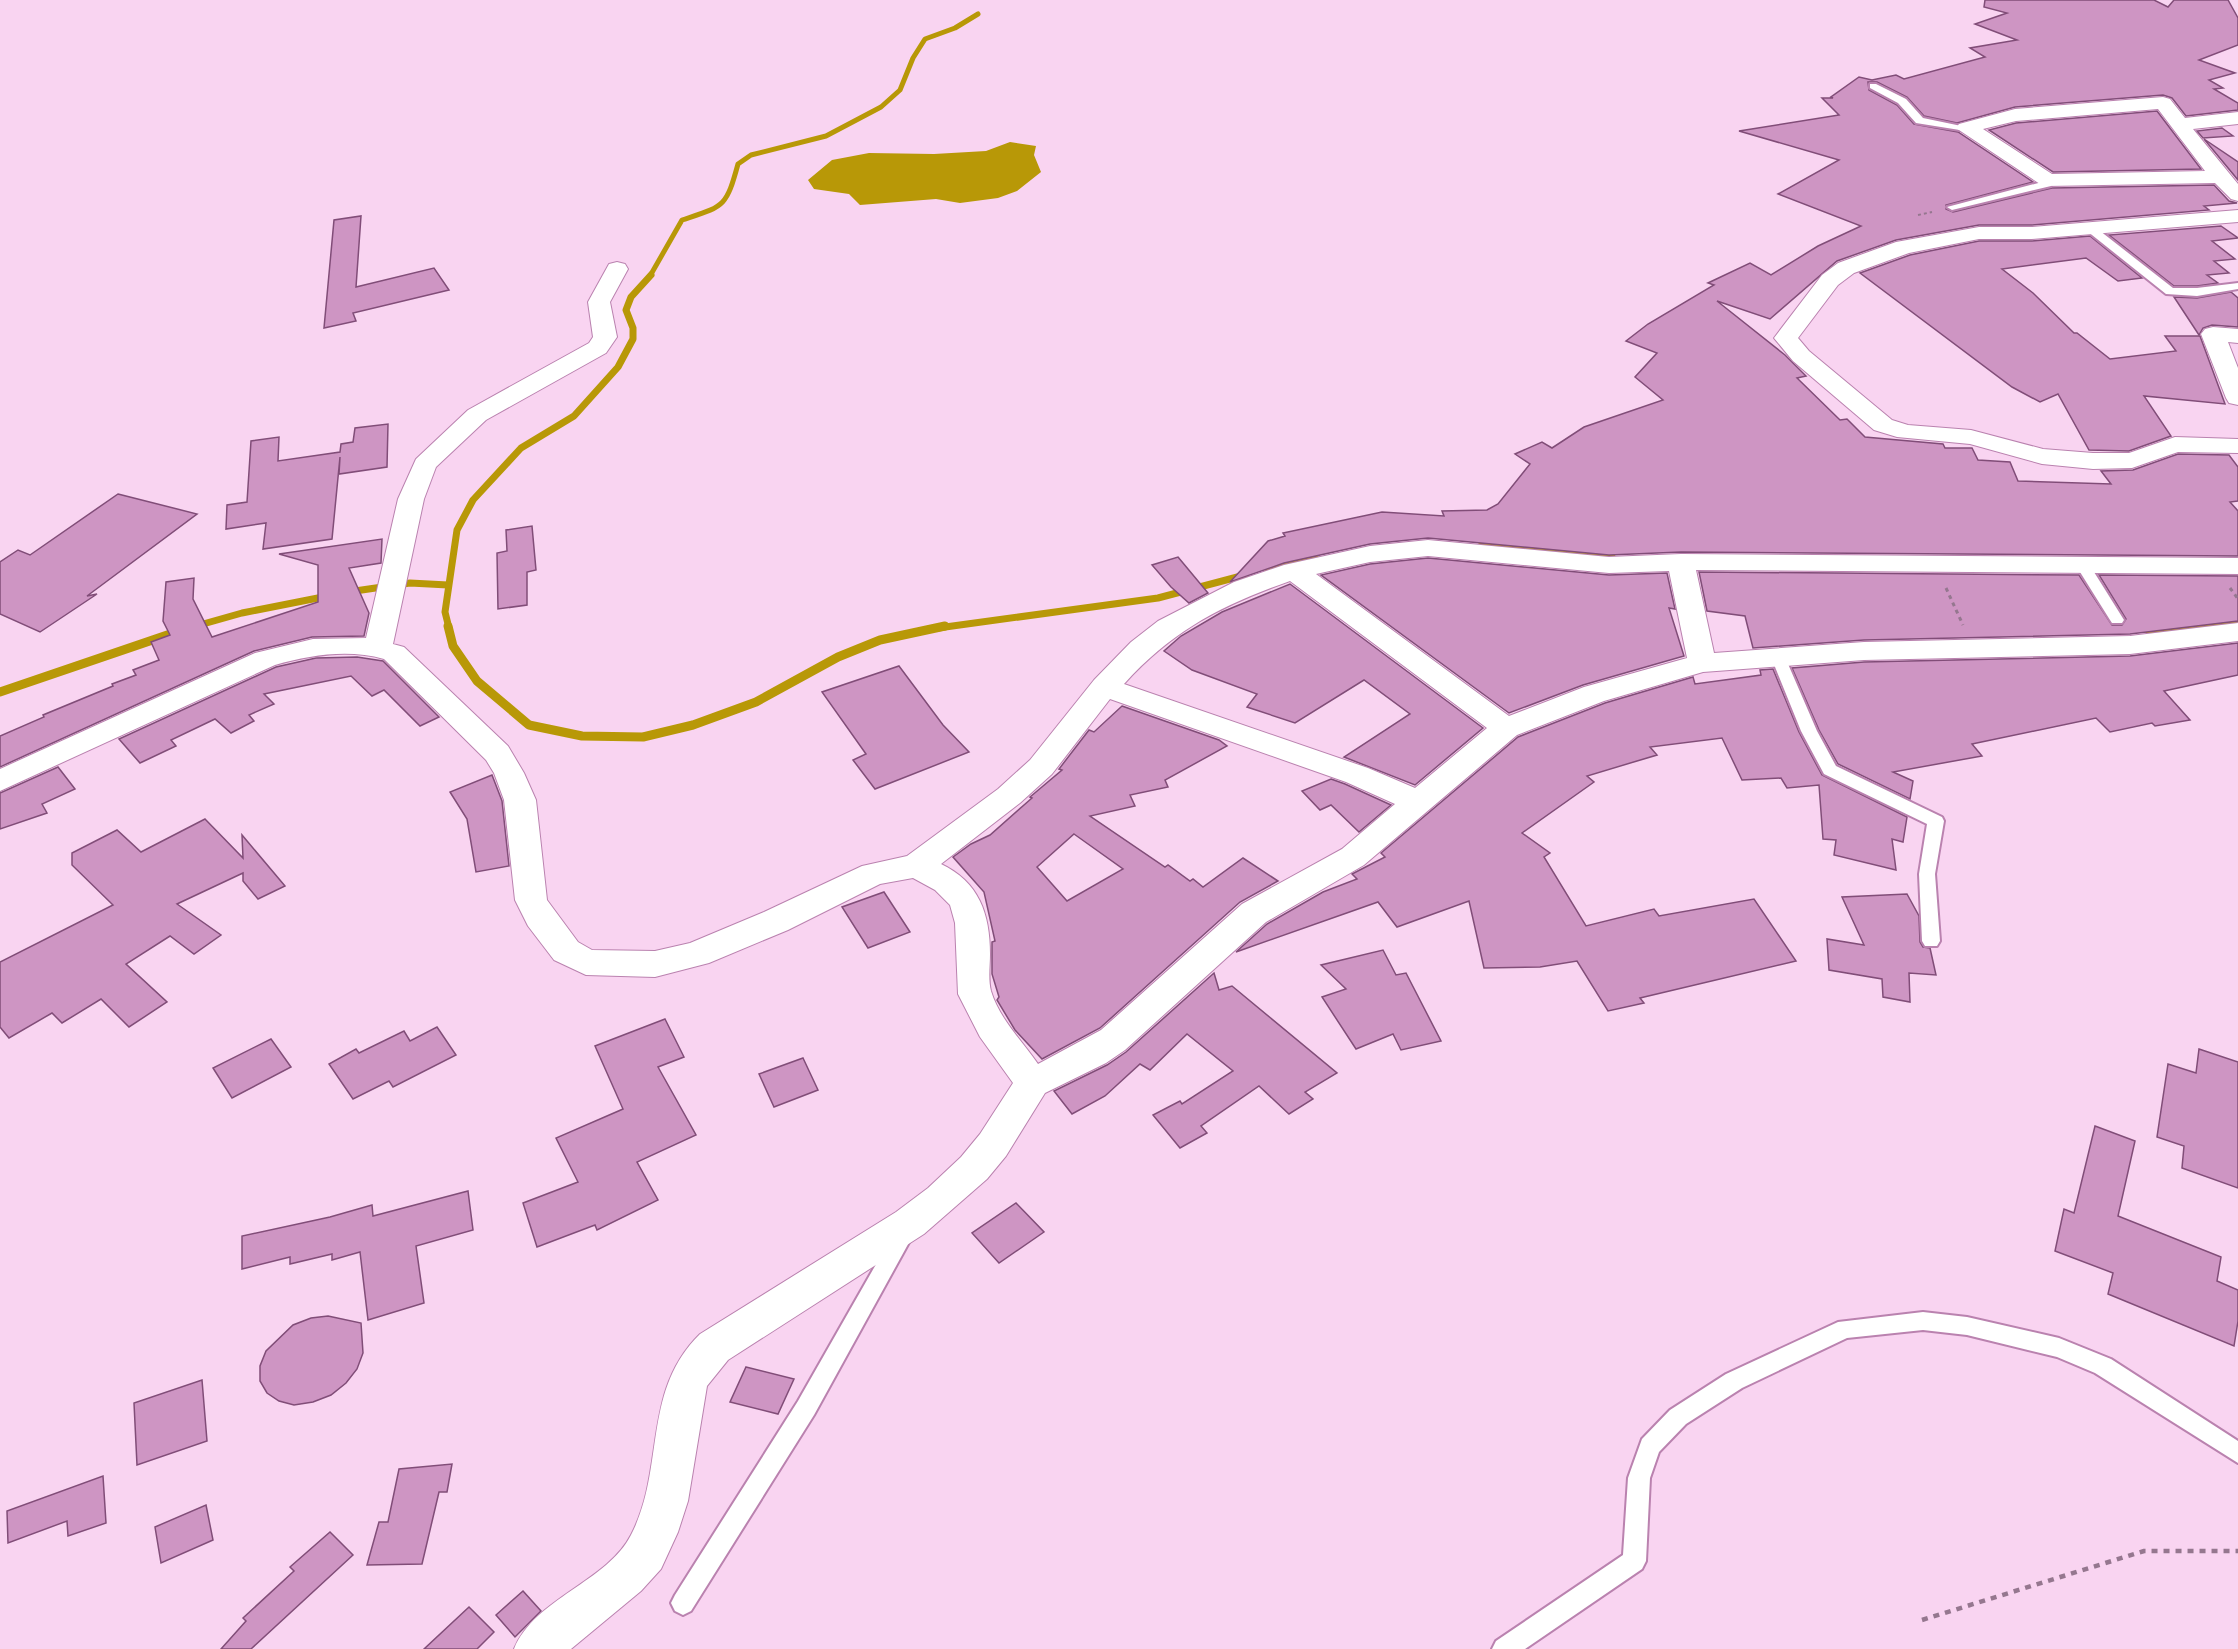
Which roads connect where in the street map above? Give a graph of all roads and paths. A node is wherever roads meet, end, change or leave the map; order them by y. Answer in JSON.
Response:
{"nodes":[{"id":1,"x":1873,"y":86,"type":"dead end"},
{"id":2,"x":2238,"y":118,"type":"edge"},
{"id":3,"x":2182,"y":124,"type":"junction"},
{"id":4,"x":1966,"y":128,"type":"junction"},
{"id":5,"x":2217,"y":177,"type":"junction"},
{"id":6,"x":2047,"y":180,"type":"junction"},
{"id":7,"x":2238,"y":195,"type":"edge"},
{"id":8,"x":1952,"y":207,"type":"dead end"},
{"id":9,"x":2238,"y":216,"type":"edge"},
{"id":10,"x":2091,"y":229,"type":"junction"},
{"id":11,"x":617,"y":269,"type":"dead end"},
{"id":12,"x":2238,"y":286,"type":"edge"},
{"id":13,"x":2238,"y":336,"type":"edge"},
{"id":14,"x":2238,"y":399,"type":"edge"},
{"id":15,"x":2238,"y":446,"type":"edge"},
{"id":16,"x":1681,"y":562,"type":"junction"},
{"id":17,"x":2082,"y":564,"type":"junction"},
{"id":18,"x":2238,"y":566,"type":"edge"},
{"id":19,"x":1294,"y":571,"type":"junction"},
{"id":20,"x":1948,"y":594,"type":"dead end"},
{"id":21,"x":1953,"y":603,"type":"dead end"},
{"id":22,"x":2117,"y":620,"type":"dead end"},
{"id":23,"x":2238,"y":632,"type":"edge"},
{"id":24,"x":378,"y":647,"type":"junction"},
{"id":25,"x":1778,"y":657,"type":"junction"},
{"id":26,"x":1702,"y":663,"type":"junction"},
{"id":27,"x":1104,"y":687,"type":"junction"},
{"id":28,"x":1506,"y":728,"type":"junction"},
{"id":29,"x":0,"y":781,"type":"edge"},
{"id":30,"x":1418,"y":802,"type":"junction"},
{"id":31,"x":916,"y":866,"type":"junction"},
{"id":32,"x":1931,"y":941,"type":"dead end"},
{"id":33,"x":1032,"y":1083,"type":"junction"},
{"id":34,"x":910,"y":1223,"type":"junction"},
{"id":35,"x":2238,"y":1453,"type":"edge"},
{"id":36,"x":2238,"y":1551,"type":"edge"},
{"id":37,"x":683,"y":1603,"type":"dead end"},
{"id":38,"x":1922,"y":1620,"type":"dead end"},
{"id":39,"x":537,"y":1649,"type":"edge"},
{"id":40,"x":1504,"y":1649,"type":"edge"}],
"edges":[{"from":1,"to":4,"type":"lane"},
{"from":2,"to":3,"type":"street"},
{"from":3,"to":4,"type":"street"},
{"from":3,"to":5,"type":"street"},
{"from":4,"to":6,"type":"street"},
{"from":5,"to":6,"type":"street"},
{"from":5,"to":7,"type":"street"},
{"from":6,"to":8,"type":"lane"},
{"from":9,"to":10,"type":"street"},
{"from":10,"to":12,"type":"lane"},
{"from":10,"to":15,"type":"street"},
{"from":11,"to":24,"type":"street"},
{"from":13,"to":14,"type":"street"},
{"from":16,"to":17,"type":"street"},
{"from":16,"to":19,"type":"street"},
{"from":16,"to":26,"type":"street"},
{"from":17,"to":18,"type":"street"},
{"from":17,"to":22,"type":"lane"},
{"from":19,"to":27,"type":"street"},
{"from":19,"to":28,"type":"street"},
{"from":20,"to":21,"type":"path"},
{"from":23,"to":25,"type":"street"},
{"from":24,"to":29,"type":"street"},
{"from":24,"to":31,"type":"street"},
{"from":25,"to":26,"type":"street"},
{"from":25,"to":32,"type":"lane"},
{"from":26,"to":28,"type":"street"},
{"from":27,"to":30,"type":"street"},
{"from":27,"to":31,"type":"street"},
{"from":28,"to":30,"type":"street"},
{"from":30,"to":33,"type":"street"},
{"from":31,"to":33,"type":"street"},
{"from":33,"to":34,"type":"street"},
{"from":34,"to":37,"type":"lane"},
{"from":34,"to":39,"type":"street"},
{"from":35,"to":40,"type":"lane"},
{"from":36,"to":38,"type":"path"}]}
